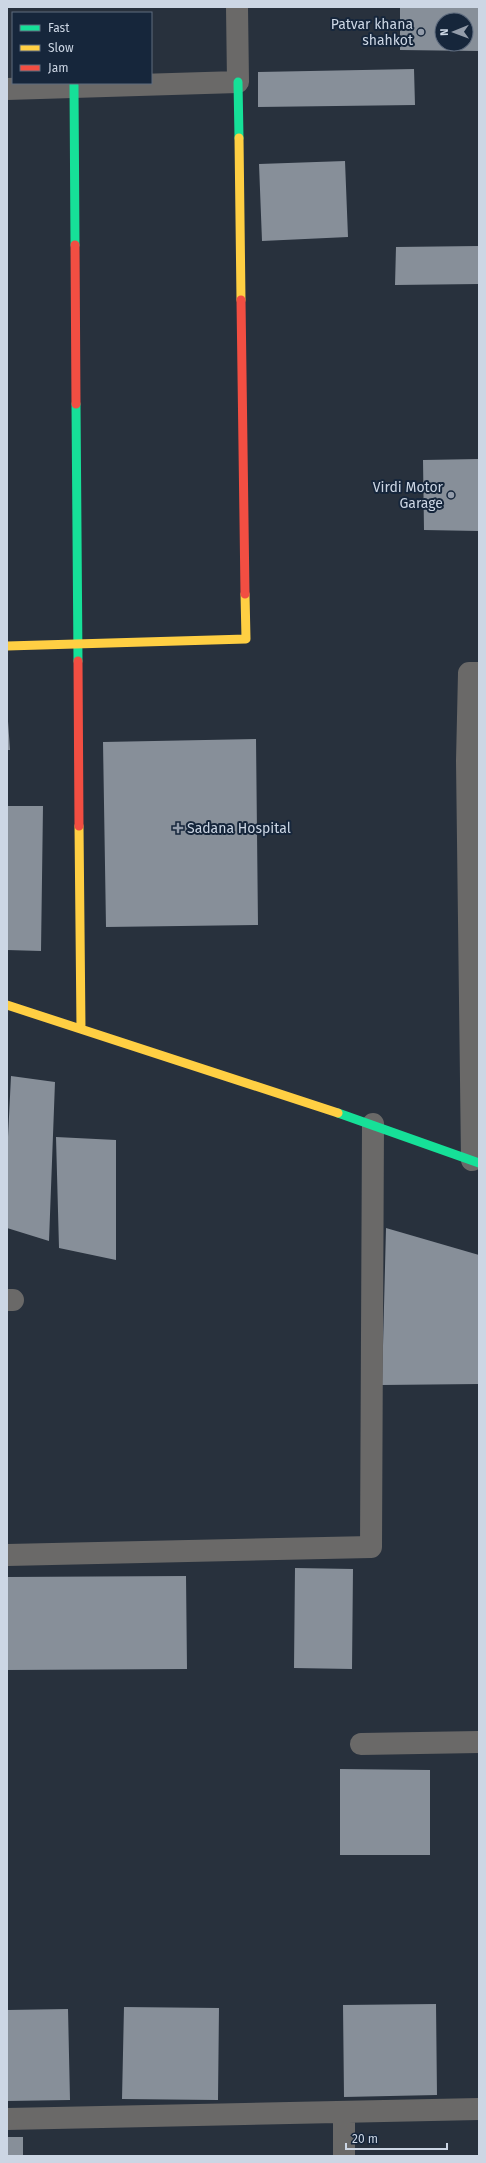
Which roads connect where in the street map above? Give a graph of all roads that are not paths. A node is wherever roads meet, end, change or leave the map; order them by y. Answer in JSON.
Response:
{"nodes":[{"id":1,"x":237,"y":7,"type":"edge"},
{"id":2,"x":238,"y":82,"type":"junction"},
{"id":3,"x":129,"y":84,"type":"edge"},
{"id":4,"x":152,"y":84,"type":"edge"},
{"id":5,"x":74,"y":85,"type":"junction"},
{"id":6,"x":7,"y":89,"type":"edge"},
{"id":7,"x":77,"y":643,"type":"junction"},
{"id":8,"x":7,"y":646,"type":"edge"},
{"id":9,"x":479,"y":673,"type":"edge"},
{"id":10,"x":7,"y":1005,"type":"edge"},
{"id":11,"x":81,"y":1029,"type":"junction"},
{"id":12,"x":373,"y":1124,"type":"junction"},
{"id":13,"x":475,"y":1162,"type":"edge"},
{"id":14,"x":7,"y":1555,"type":"edge"},
{"id":15,"x":479,"y":1742,"type":"edge"},
{"id":16,"x":361,"y":1744,"type":"dead end"},
{"id":17,"x":479,"y":2109,"type":"edge"},
{"id":18,"x":344,"y":2112,"type":"junction"},
{"id":19,"x":7,"y":2119,"type":"edge"},
{"id":20,"x":344,"y":2156,"type":"edge"}],
"edges":[{"from":1,"to":2,"type":"street"},
{"from":2,"to":4,"type":"street"},
{"from":2,"to":7,"type":"street"},
{"from":3,"to":5,"type":"street"},
{"from":5,"to":6,"type":"street"},
{"from":5,"to":7,"type":"street"},
{"from":7,"to":8,"type":"street"},
{"from":7,"to":11,"type":"street"},
{"from":9,"to":13,"type":"street"},
{"from":10,"to":11,"type":"street"},
{"from":11,"to":12,"type":"street"},
{"from":12,"to":13,"type":"street"},
{"from":12,"to":14,"type":"street"},
{"from":15,"to":16,"type":"street"},
{"from":17,"to":18,"type":"street"},
{"from":18,"to":19,"type":"street"},
{"from":18,"to":20,"type":"street"}]}
